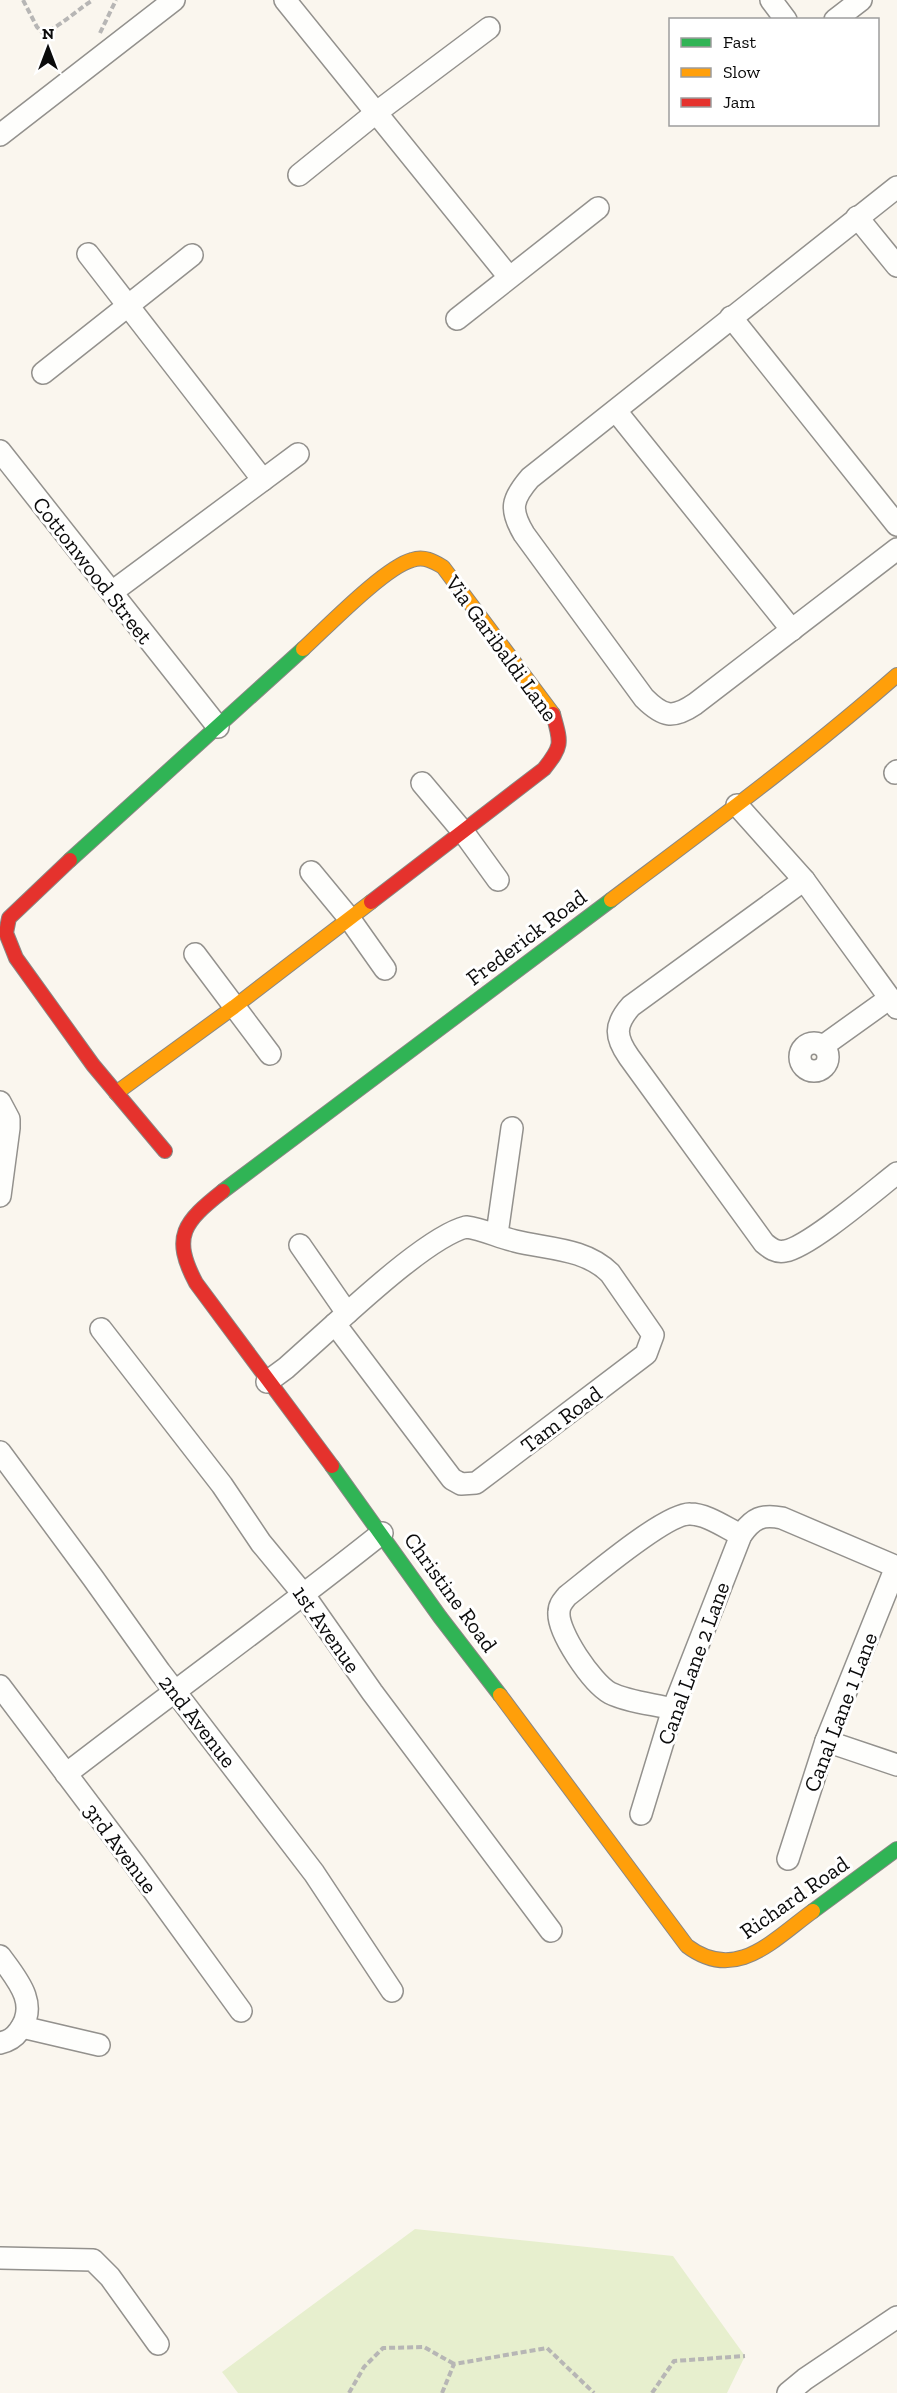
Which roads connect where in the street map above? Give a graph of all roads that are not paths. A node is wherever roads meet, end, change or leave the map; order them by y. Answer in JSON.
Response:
{"nodes":[{"id":1,"x":174,"y":0,"type":"edge"},
{"id":2,"x":285,"y":0,"type":"edge"},
{"id":3,"x":771,"y":0,"type":"edge"},
{"id":4,"x":861,"y":0,"type":"edge"},
{"id":5,"x":784,"y":18,"type":"edge"},
{"id":6,"x":838,"y":18,"type":"edge"},
{"id":7,"x":489,"y":28,"type":"dead end"},
{"id":8,"x":377,"y":112,"type":"junction"},
{"id":9,"x":0,"y":135,"type":"edge"},
{"id":10,"x":299,"y":175,"type":"dead end"},
{"id":11,"x":897,"y":187,"type":"edge"},
{"id":12,"x":598,"y":208,"type":"dead end"},
{"id":13,"x":857,"y":218,"type":"junction"},
{"id":14,"x":88,"y":254,"type":"dead end"},
{"id":15,"x":192,"y":255,"type":"dead end"},
{"id":16,"x":897,"y":266,"type":"edge"},
{"id":17,"x":509,"y":277,"type":"junction"},
{"id":18,"x":128,"y":305,"type":"junction"},
{"id":19,"x":731,"y":318,"type":"junction"},
{"id":20,"x":457,"y":319,"type":"dead end"},
{"id":21,"x":43,"y":373,"type":"dead end"},
{"id":22,"x":615,"y":411,"type":"junction"},
{"id":23,"x":0,"y":451,"type":"edge"},
{"id":24,"x":298,"y":454,"type":"dead end"},
{"id":25,"x":263,"y":480,"type":"junction"},
{"id":26,"x":897,"y":525,"type":"edge"},
{"id":27,"x":897,"y":549,"type":"edge"},
{"id":28,"x":111,"y":592,"type":"junction"},
{"id":29,"x":792,"y":630,"type":"junction"},
{"id":30,"x":897,"y":675,"type":"edge"},
{"id":31,"x":218,"y":727,"type":"junction"},
{"id":32,"x":422,"y":783,"type":"dead end"},
{"id":33,"x":736,"y":805,"type":"junction"},
{"id":34,"x":464,"y":833,"type":"junction"},
{"id":35,"x":311,"y":872,"type":"dead end"},
{"id":36,"x":498,"y":880,"type":"dead end"},
{"id":37,"x":804,"y":880,"type":"junction"},
{"id":38,"x":349,"y":918,"type":"junction"},
{"id":39,"x":195,"y":954,"type":"dead end"},
{"id":40,"x":385,"y":969,"type":"dead end"},
{"id":41,"x":893,"y":1003,"type":"edge"},
{"id":42,"x":234,"y":1007,"type":"junction"},
{"id":43,"x":823,"y":1046,"type":"dead end"},
{"id":44,"x":270,"y":1054,"type":"dead end"},
{"id":45,"x":116,"y":1093,"type":"junction"},
{"id":46,"x":0,"y":1102,"type":"edge"},
{"id":47,"x":512,"y":1128,"type":"dead end"},
{"id":48,"x":165,"y":1151,"type":"dead end"},
{"id":49,"x":897,"y":1173,"type":"edge"},
{"id":50,"x":0,"y":1196,"type":"edge"},
{"id":51,"x":184,"y":1234,"type":"joint"},
{"id":52,"x":497,"y":1234,"type":"junction"},
{"id":53,"x":300,"y":1245,"type":"dead end"},
{"id":54,"x":341,"y":1318,"type":"junction"},
{"id":55,"x":101,"y":1329,"type":"dead end"},
{"id":56,"x":267,"y":1382,"type":"junction"},
{"id":57,"x":0,"y":1452,"type":"edge"},
{"id":58,"x":382,"y":1533,"type":"junction"},
{"id":59,"x":741,"y":1535,"type":"junction"},
{"id":60,"x":897,"y":1567,"type":"edge"},
{"id":61,"x":304,"y":1595,"type":"junction"},
{"id":62,"x":0,"y":1686,"type":"edge"},
{"id":63,"x":174,"y":1691,"type":"junction"},
{"id":64,"x":673,"y":1709,"type":"junction"},
{"id":65,"x":826,"y":1741,"type":"junction"},
{"id":66,"x":897,"y":1766,"type":"edge"},
{"id":67,"x":66,"y":1774,"type":"junction"},
{"id":68,"x":641,"y":1814,"type":"dead end"},
{"id":69,"x":897,"y":1849,"type":"edge"},
{"id":70,"x":788,"y":1859,"type":"dead end"},
{"id":71,"x":551,"y":1931,"type":"dead end"},
{"id":72,"x":0,"y":1956,"type":"edge"},
{"id":73,"x":709,"y":1961,"type":"joint"},
{"id":74,"x":392,"y":1991,"type":"dead end"},
{"id":75,"x":241,"y":2011,"type":"dead end"},
{"id":76,"x":22,"y":2027,"type":"junction"},
{"id":77,"x":0,"y":2043,"type":"edge"},
{"id":78,"x":99,"y":2046,"type":"dead end"},
{"id":79,"x":0,"y":2258,"type":"edge"},
{"id":80,"x":897,"y":2317,"type":"edge"},
{"id":81,"x":158,"y":2344,"type":"dead end"},
{"id":82,"x":788,"y":2393,"type":"edge"}],
"edges":[{"from":1,"to":9,"type":"street"},
{"from":2,"to":8,"type":"street"},
{"from":3,"to":5,"type":"street"},
{"from":4,"to":6,"type":"street"},
{"from":7,"to":8,"type":"street"},
{"from":8,"to":10,"type":"street"},
{"from":8,"to":17,"type":"street"},
{"from":11,"to":13,"type":"street"},
{"from":12,"to":17,"type":"street"},
{"from":13,"to":16,"type":"street"},
{"from":13,"to":19,"type":"street"},
{"from":14,"to":18,"type":"street"},
{"from":15,"to":18,"type":"street"},
{"from":17,"to":20,"type":"street"},
{"from":18,"to":21,"type":"street"},
{"from":18,"to":25,"type":"street"},
{"from":19,"to":22,"type":"street"},
{"from":19,"to":26,"type":"street"},
{"from":22,"to":29,"type":"street"},
{"from":22,"to":29,"type":"street"},
{"from":23,"to":28,"type":"street","name":"Cottonwood Street"},
{"from":24,"to":25,"type":"street"},
{"from":25,"to":28,"type":"street"},
{"from":27,"to":29,"type":"street"},
{"from":28,"to":31,"type":"street","name":"Cottonwood Street"},
{"from":30,"to":33,"type":"street","name":"Frederick Road"},
{"from":31,"to":34,"type":"street","name":"Via Garibaldi Lane"},
{"from":31,"to":45,"type":"street","name":"Via Garibaldi Lane"},
{"from":32,"to":34,"type":"street"},
{"from":33,"to":37,"type":"street"},
{"from":33,"to":51,"type":"street","name":"Frederick Road"},
{"from":34,"to":36,"type":"street"},
{"from":34,"to":38,"type":"street","name":"Via Garibaldi Lane"},
{"from":35,"to":38,"type":"street"},
{"from":37,"to":41,"type":"street"},
{"from":37,"to":49,"type":"street"},
{"from":38,"to":40,"type":"street"},
{"from":38,"to":42,"type":"street","name":"Via Garibaldi Lane"},
{"from":39,"to":42,"type":"street"},
{"from":41,"to":43,"type":"street"},
{"from":42,"to":44,"type":"street"},
{"from":42,"to":45,"type":"street","name":"Via Garibaldi Lane"},
{"from":45,"to":48,"type":"street","name":"Via Garibaldi Lane"},
{"from":46,"to":50,"type":"street"},
{"from":47,"to":52,"type":"street"},
{"from":51,"to":56,"type":"street","name":"Christine Road"},
{"from":52,"to":54,"type":"street","name":"Tam Road"},
{"from":52,"to":54,"type":"street","name":"Tam Road"},
{"from":53,"to":54,"type":"street","name":"Tam Road"},
{"from":54,"to":56,"type":"street","name":"Tam Road"},
{"from":55,"to":61,"type":"street","name":"1st Avenue"},
{"from":56,"to":58,"type":"street","name":"Christine Road"},
{"from":57,"to":63,"type":"street","name":"2nd Avenue"},
{"from":58,"to":61,"type":"street"},
{"from":58,"to":73,"type":"street","name":"Christine Road"},
{"from":59,"to":60,"type":"street","name":"Canal Lane 2 Lane"},
{"from":59,"to":64,"type":"street","name":"Canal Lane 2 Lane"},
{"from":59,"to":64,"type":"street"},
{"from":60,"to":65,"type":"street","name":"Canal Lane 1 Lane"},
{"from":61,"to":63,"type":"street"},
{"from":61,"to":71,"type":"street","name":"1st Avenue"},
{"from":62,"to":67,"type":"street","name":"3rd Avenue"},
{"from":63,"to":67,"type":"street"},
{"from":63,"to":74,"type":"street","name":"2nd Avenue"},
{"from":64,"to":68,"type":"street","name":"Canal Lane 2 Lane"},
{"from":65,"to":66,"type":"street"},
{"from":65,"to":70,"type":"street","name":"Canal Lane 1 Lane"},
{"from":67,"to":75,"type":"street","name":"3rd Avenue"},
{"from":69,"to":73,"type":"street","name":"Richard Road"},
{"from":72,"to":76,"type":"street"},
{"from":76,"to":77,"type":"street"},
{"from":76,"to":78,"type":"street"},
{"from":79,"to":81,"type":"street"},
{"from":80,"to":82,"type":"street"}]}
